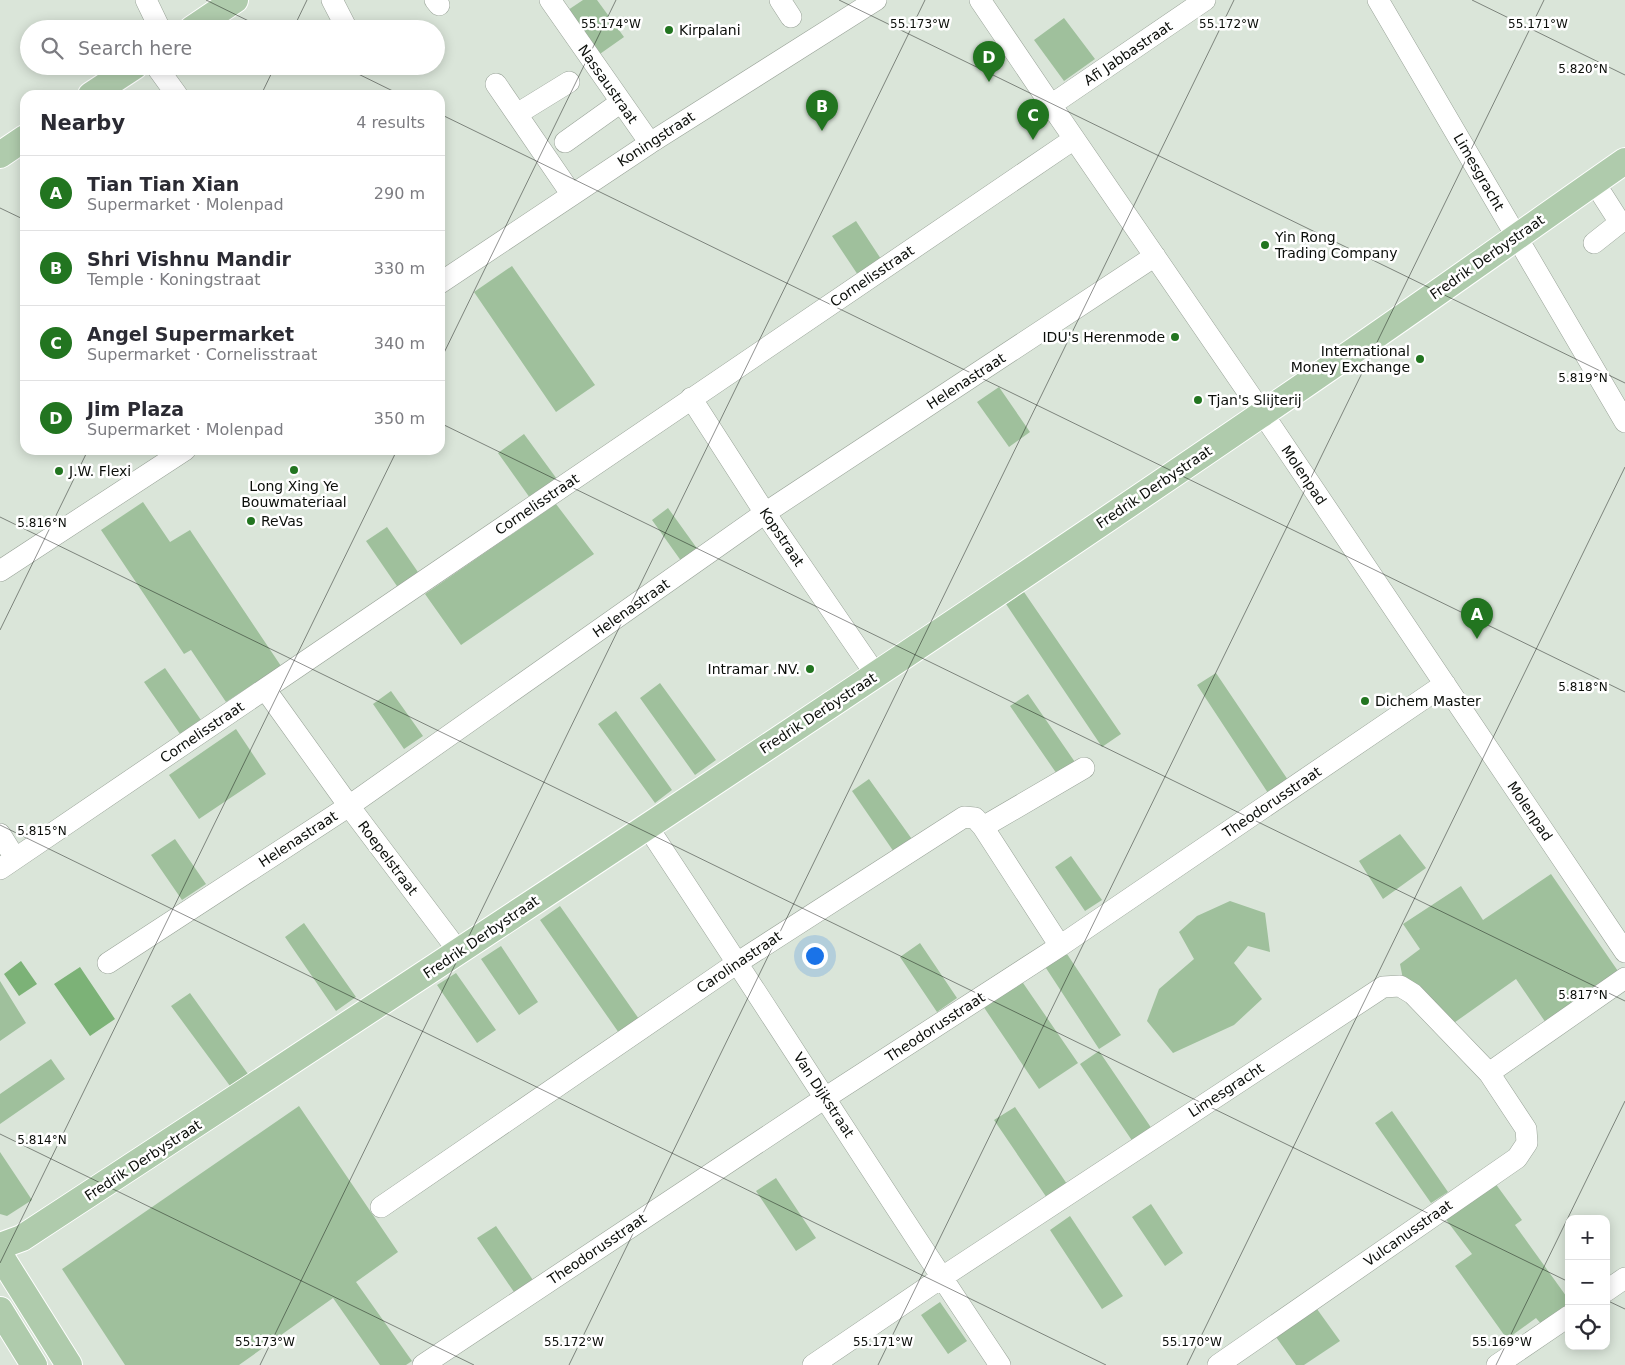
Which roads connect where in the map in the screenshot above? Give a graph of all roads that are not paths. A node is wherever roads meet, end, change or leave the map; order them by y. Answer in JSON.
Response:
{"nodes":[{"id":1,"x":148,"y":0,"type":"edge"},
{"id":2,"x":235,"y":0,"type":"edge"},
{"id":3,"x":332,"y":0,"type":"edge"},
{"id":4,"x":550,"y":0,"type":"edge"},
{"id":5,"x":876,"y":0,"type":"edge"},
{"id":6,"x":980,"y":0,"type":"edge"},
{"id":7,"x":1205,"y":0,"type":"edge"},
{"id":8,"x":1378,"y":0,"type":"edge"},
{"id":9,"x":156,"y":20,"type":"edge"},
{"id":10,"x":205,"y":20,"type":"edge"},
{"id":11,"x":342,"y":20,"type":"edge"},
{"id":12,"x":121,"y":75,"type":"edge"},
{"id":13,"x":162,"y":75,"type":"edge"},
{"id":14,"x":568,"y":82,"type":"dead end"},
{"id":15,"x":496,"y":84,"type":"dead end"},
{"id":16,"x":99,"y":90,"type":"edge"},
{"id":17,"x":173,"y":90,"type":"edge"},
{"id":18,"x":621,"y":102,"type":"junction"},
{"id":19,"x":1051,"y":105,"type":"junction"},
{"id":20,"x":516,"y":114,"type":"junction"},
{"id":21,"x":1074,"y":139,"type":"junction"},
{"id":22,"x":20,"y":141,"type":"edge"},
{"id":23,"x":565,"y":142,"type":"dead end"},
{"id":24,"x":650,"y":143,"type":"junction"},
{"id":25,"x":0,"y":155,"type":"edge"},
{"id":26,"x":1625,"y":161,"type":"edge"},
{"id":27,"x":1594,"y":182,"type":"junction"},
{"id":28,"x":572,"y":195,"type":"junction"},
{"id":29,"x":1516,"y":236,"type":"junction"},
{"id":30,"x":1594,"y":243,"type":"dead end"},
{"id":31,"x":1155,"y":256,"type":"junction"},
{"id":32,"x":445,"y":280,"type":"edge"},
{"id":33,"x":691,"y":398,"type":"junction"},
{"id":34,"x":1263,"y":414,"type":"junction"},
{"id":35,"x":1625,"y":422,"type":"edge"},
{"id":36,"x":177,"y":455,"type":"edge"},
{"id":37,"x":766,"y":513,"type":"junction"},
{"id":38,"x":0,"y":571,"type":"edge"},
{"id":39,"x":876,"y":675,"type":"junction"},
{"id":40,"x":1445,"y":684,"type":"junction"},
{"id":41,"x":265,"y":689,"type":"junction"},
{"id":42,"x":1084,"y":768,"type":"dead end"},
{"id":43,"x":349,"y":806,"type":"junction"},
{"id":44,"x":647,"y":826,"type":"junction"},
{"id":45,"x":983,"y":827,"type":"junction"},
{"id":46,"x":0,"y":834,"type":"edge"},
{"id":47,"x":8,"y":863,"type":"edge"},
{"id":48,"x":1060,"y":946,"type":"junction"},
{"id":49,"x":459,"y":952,"type":"junction"},
{"id":50,"x":1625,"y":952,"type":"edge"},
{"id":51,"x":738,"y":962,"type":"junction"},
{"id":52,"x":108,"y":963,"type":"dead end"},
{"id":53,"x":1625,"y":978,"type":"edge"},
{"id":54,"x":1489,"y":1073,"type":"junction"},
{"id":55,"x":825,"y":1098,"type":"junction"},
{"id":56,"x":381,"y":1207,"type":"dead end"},
{"id":57,"x":0,"y":1246,"type":"edge"},
{"id":58,"x":0,"y":1255,"type":"edge"},
{"id":59,"x":941,"y":1278,"type":"junction"},
{"id":60,"x":1625,"y":1278,"type":"edge"},
{"id":61,"x":1610,"y":1288,"type":"edge"},
{"id":62,"x":0,"y":1310,"type":"edge"},
{"id":63,"x":1565,"y":1319,"type":"edge"},
{"id":64,"x":34,"y":1365,"type":"edge"},
{"id":65,"x":69,"y":1365,"type":"edge"},
{"id":66,"x":422,"y":1365,"type":"edge"},
{"id":67,"x":813,"y":1365,"type":"edge"},
{"id":68,"x":1000,"y":1365,"type":"edge"},
{"id":69,"x":1218,"y":1365,"type":"edge"},
{"id":70,"x":1498,"y":1365,"type":"edge"}],
"edges":[{"from":1,"to":9,"type":"street"},
{"from":2,"to":10,"type":"main road"},
{"from":3,"to":11,"type":"street"},
{"from":4,"to":18,"type":"street","name":"Nassaustraat"},
{"from":5,"to":24,"type":"street","name":"Koningstraat"},
{"from":6,"to":19,"type":"street","name":"Molenpad"},
{"from":7,"to":19,"type":"street","name":"Afi Jabbastraat"},
{"from":8,"to":29,"type":"street","name":"Limesgracht"},
{"from":12,"to":16,"type":"main road"},
{"from":13,"to":17,"type":"street"},
{"from":14,"to":20,"type":"street"},
{"from":15,"to":20,"type":"street"},
{"from":18,"to":23,"type":"street"},
{"from":18,"to":24,"type":"street","name":"Nassaustraat"},
{"from":19,"to":21,"type":"street","name":"Molenpad"},
{"from":20,"to":28,"type":"street"},
{"from":21,"to":31,"type":"street","name":"Molenpad"},
{"from":21,"to":33,"type":"street","name":"Cornelisstraat"},
{"from":22,"to":25,"type":"main road"},
{"from":24,"to":28,"type":"street","name":"Koningstraat"},
{"from":26,"to":27,"type":"main road","name":"Fredrik Derbystraat"},
{"from":27,"to":29,"type":"main road","name":"Fredrik Derbystraat"},
{"from":27,"to":30,"type":"street"},
{"from":28,"to":32,"type":"street","name":"Koningstraat"},
{"from":29,"to":34,"type":"main road","name":"Fredrik Derbystraat"},
{"from":29,"to":35,"type":"street","name":"Limesgracht"},
{"from":31,"to":34,"type":"street","name":"Molenpad"},
{"from":31,"to":37,"type":"street","name":"Helenastraat"},
{"from":33,"to":37,"type":"street","name":"Kopstraat"},
{"from":33,"to":41,"type":"street","name":"Cornelisstraat"},
{"from":34,"to":39,"type":"main road","name":"Fredrik Derbystraat"},
{"from":34,"to":40,"type":"street","name":"Molenpad"},
{"from":36,"to":38,"type":"street"},
{"from":37,"to":39,"type":"street","name":"Kopstraat"},
{"from":37,"to":43,"type":"street","name":"Helenastraat"},
{"from":39,"to":44,"type":"main road","name":"Fredrik Derbystraat"},
{"from":40,"to":48,"type":"street","name":"Theodorusstraat"},
{"from":40,"to":50,"type":"street","name":"Molenpad"},
{"from":41,"to":43,"type":"street","name":"Roepelstraat"},
{"from":41,"to":47,"type":"street","name":"Cornelisstraat"},
{"from":42,"to":45,"type":"street"},
{"from":43,"to":49,"type":"street","name":"Roepelstraat"},
{"from":43,"to":52,"type":"street","name":"Helenastraat"},
{"from":44,"to":49,"type":"main road","name":"Fredrik Derbystraat"},
{"from":44,"to":51,"type":"street","name":"Van Dijkstraat"},
{"from":45,"to":48,"type":"street"},
{"from":45,"to":51,"type":"street","name":"Carolinastraat"},
{"from":46,"to":47,"type":"street"},
{"from":48,"to":55,"type":"street","name":"Theodorusstraat"},
{"from":49,"to":57,"type":"main road","name":"Fredrik Derbystraat"},
{"from":51,"to":55,"type":"street","name":"Van Dijkstraat"},
{"from":51,"to":56,"type":"street","name":"Carolinastraat"},
{"from":53,"to":54,"type":"street"},
{"from":54,"to":59,"type":"street","name":"Limesgracht"},
{"from":54,"to":69,"type":"street","name":"Vulcanusstraat"},
{"from":55,"to":59,"type":"street","name":"Van Dijkstraat"},
{"from":55,"to":66,"type":"street","name":"Theodorusstraat"},
{"from":58,"to":65,"type":"main road"},
{"from":59,"to":67,"type":"street","name":"Limesgracht"},
{"from":59,"to":68,"type":"street","name":"Van Dijkstraat"},
{"from":60,"to":61,"type":"street"},
{"from":62,"to":64,"type":"main road"},
{"from":63,"to":70,"type":"street"}]}
